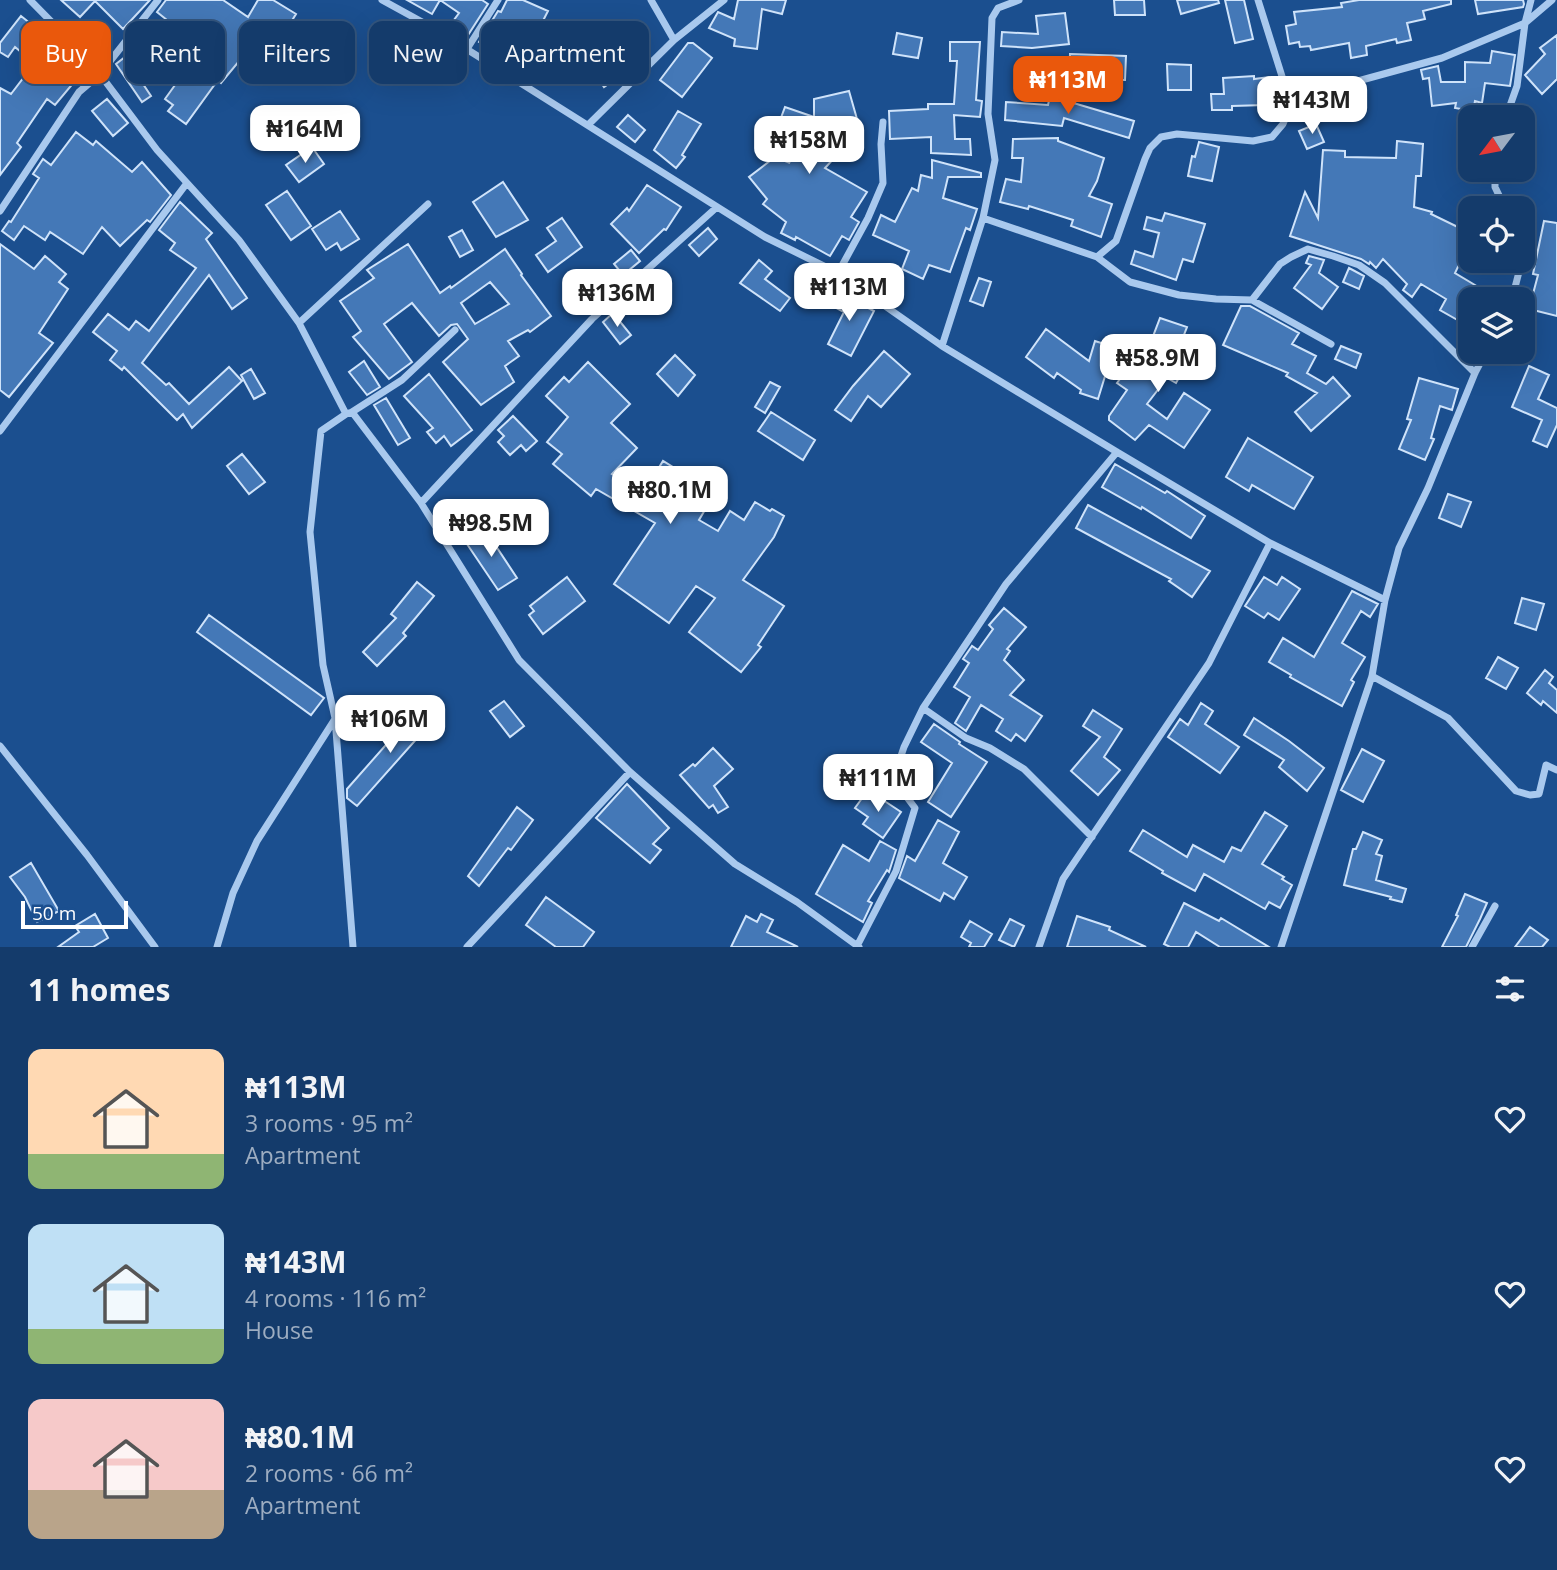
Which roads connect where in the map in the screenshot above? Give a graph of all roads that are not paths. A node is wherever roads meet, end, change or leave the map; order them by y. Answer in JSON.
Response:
{"nodes":[{"id":1,"x":30,"y":0,"type":"edge"},
{"id":2,"x":158,"y":0,"type":"edge"},
{"id":3,"x":382,"y":0,"type":"edge"},
{"id":4,"x":498,"y":0,"type":"edge"},
{"id":5,"x":650,"y":0,"type":"edge"},
{"id":6,"x":724,"y":0,"type":"edge"},
{"id":7,"x":1019,"y":0,"type":"edge"},
{"id":8,"x":1258,"y":0,"type":"edge"},
{"id":9,"x":1531,"y":0,"type":"edge"},
{"id":10,"x":1552,"y":0,"type":"edge"},
{"id":11,"x":51,"y":21,"type":"edge"},
{"id":12,"x":418,"y":21,"type":"edge"},
{"id":13,"x":1525,"y":23,"type":"junction"},
{"id":14,"x":674,"y":40,"type":"junction"},
{"id":15,"x":467,"y":49,"type":"joint"},
{"id":16,"x":111,"y":60,"type":"edge"},
{"id":17,"x":88,"y":84,"type":"edge"},
{"id":18,"x":108,"y":84,"type":"edge"},
{"id":19,"x":1291,"y":105,"type":"junction"},
{"id":20,"x":1510,"y":105,"type":"edge"},
{"id":21,"x":883,"y":122,"type":"dead end"},
{"id":22,"x":588,"y":125,"type":"junction"},
{"id":23,"x":187,"y":183,"type":"junction"},
{"id":24,"x":428,"y":204,"type":"dead end"},
{"id":25,"x":717,"y":207,"type":"junction"},
{"id":26,"x":0,"y":211,"type":"edge"},
{"id":27,"x":983,"y":218,"type":"junction"},
{"id":28,"x":1097,"y":257,"type":"junction"},
{"id":29,"x":838,"y":273,"type":"junction"},
{"id":30,"x":1252,"y":300,"type":"junction"},
{"id":31,"x":299,"y":323,"type":"junction"},
{"id":32,"x":455,"y":330,"type":"dead end"},
{"id":33,"x":1331,"y":344,"type":"dead end"},
{"id":34,"x":943,"y":346,"type":"junction"},
{"id":35,"x":1480,"y":364,"type":"edge"},
{"id":36,"x":1475,"y":373,"type":"junction"},
{"id":37,"x":349,"y":413,"type":"junction"},
{"id":38,"x":0,"y":431,"type":"edge"},
{"id":39,"x":1117,"y":452,"type":"junction"},
{"id":40,"x":421,"y":503,"type":"junction"},
{"id":41,"x":1270,"y":543,"type":"junction"},
{"id":42,"x":1385,"y":600,"type":"junction"},
{"id":43,"x":1372,"y":676,"type":"junction"},
{"id":44,"x":923,"y":708,"type":"junction"},
{"id":45,"x":335,"y":718,"type":"junction"},
{"id":46,"x":0,"y":746,"type":"edge"},
{"id":47,"x":1557,"y":770,"type":"edge"},
{"id":48,"x":630,"y":772,"type":"junction"},
{"id":49,"x":1093,"y":837,"type":"junction"},
{"id":50,"x":1494,"y":906,"type":"dead end"},
{"id":51,"x":858,"y":946,"type":"edge"},
{"id":52,"x":155,"y":947,"type":"edge"},
{"id":53,"x":217,"y":947,"type":"edge"},
{"id":54,"x":353,"y":947,"type":"edge"},
{"id":55,"x":467,"y":947,"type":"edge"},
{"id":56,"x":1039,"y":947,"type":"edge"},
{"id":57,"x":1281,"y":947,"type":"edge"},
{"id":58,"x":1472,"y":947,"type":"edge"}],
"edges":[{"from":1,"to":11,"type":"street"},
{"from":2,"to":16,"type":"street"},
{"from":3,"to":12,"type":"street"},
{"from":4,"to":15,"type":"street"},
{"from":5,"to":14,"type":"street"},
{"from":6,"to":14,"type":"street"},
{"from":7,"to":27,"type":"street"},
{"from":8,"to":19,"type":"street"},
{"from":9,"to":13,"type":"street"},
{"from":10,"to":13,"type":"street"},
{"from":13,"to":19,"type":"street"},
{"from":13,"to":20,"type":"street"},
{"from":14,"to":22,"type":"street"},
{"from":15,"to":22,"type":"street"},
{"from":17,"to":26,"type":"street"},
{"from":18,"to":23,"type":"street"},
{"from":19,"to":28,"type":"street"},
{"from":21,"to":29,"type":"street"},
{"from":22,"to":25,"type":"street"},
{"from":23,"to":31,"type":"street"},
{"from":23,"to":38,"type":"street"},
{"from":24,"to":31,"type":"street"},
{"from":25,"to":29,"type":"street"},
{"from":25,"to":40,"type":"street"},
{"from":27,"to":28,"type":"street"},
{"from":27,"to":34,"type":"street"},
{"from":28,"to":30,"type":"street"},
{"from":29,"to":34,"type":"street"},
{"from":30,"to":33,"type":"street"},
{"from":30,"to":36,"type":"street"},
{"from":31,"to":37,"type":"street"},
{"from":32,"to":37,"type":"street"},
{"from":34,"to":39,"type":"street"},
{"from":35,"to":36,"type":"street"},
{"from":36,"to":42,"type":"street"},
{"from":37,"to":40,"type":"street"},
{"from":37,"to":45,"type":"street"},
{"from":39,"to":41,"type":"street"},
{"from":39,"to":44,"type":"street"},
{"from":40,"to":48,"type":"street"},
{"from":41,"to":42,"type":"street"},
{"from":41,"to":49,"type":"street"},
{"from":42,"to":43,"type":"street"},
{"from":43,"to":47,"type":"street"},
{"from":43,"to":57,"type":"street"},
{"from":44,"to":49,"type":"street"},
{"from":44,"to":51,"type":"street"},
{"from":45,"to":53,"type":"street"},
{"from":45,"to":54,"type":"street"},
{"from":46,"to":52,"type":"street"},
{"from":48,"to":51,"type":"street"},
{"from":48,"to":55,"type":"street"},
{"from":49,"to":56,"type":"street"},
{"from":50,"to":58,"type":"street"}]}
